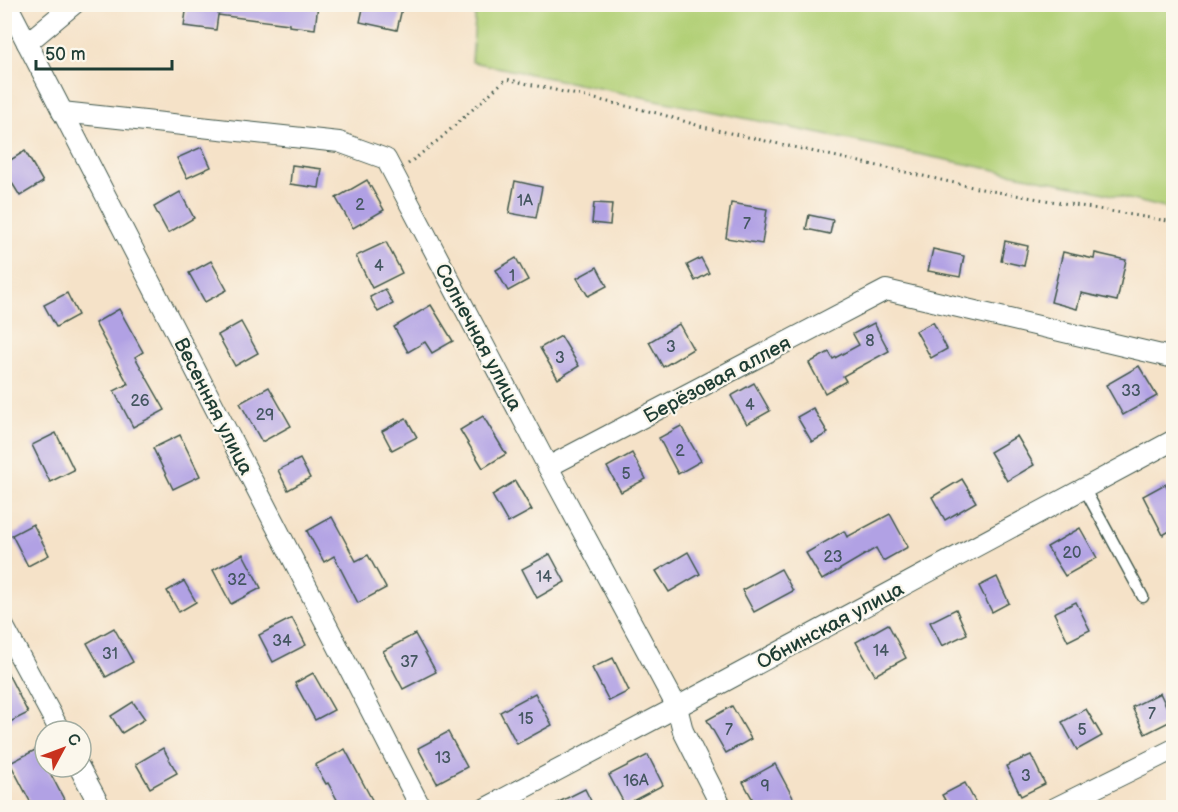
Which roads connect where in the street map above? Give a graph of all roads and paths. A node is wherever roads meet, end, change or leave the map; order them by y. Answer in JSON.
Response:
{"nodes":[{"id":1,"x":7,"y":4,"type":"edge"},
{"id":2,"x":74,"y":4,"type":"edge"},
{"id":3,"x":27,"y":43,"type":"junction"},
{"id":4,"x":62,"y":112,"type":"junction"},
{"id":5,"x":395,"y":175,"type":"junction"},
{"id":6,"x":1173,"y":222,"type":"edge"},
{"id":7,"x":1173,"y":358,"type":"edge"},
{"id":8,"x":1173,"y":440,"type":"edge"},
{"id":9,"x":548,"y":468,"type":"junction"},
{"id":10,"x":1084,"y":488,"type":"junction"},
{"id":11,"x":1143,"y":597,"type":"dead end"},
{"id":12,"x":4,"y":627,"type":"edge"},
{"id":13,"x":677,"y":707,"type":"junction"},
{"id":14,"x":54,"y":719,"type":"edge"},
{"id":15,"x":1173,"y":749,"type":"edge"},
{"id":16,"x":86,"y":779,"type":"edge"},
{"id":17,"x":101,"y":807,"type":"edge"},
{"id":18,"x":421,"y":807,"type":"edge"},
{"id":19,"x":486,"y":807,"type":"edge"},
{"id":20,"x":722,"y":807,"type":"edge"},
{"id":21,"x":1055,"y":807,"type":"edge"}],
"edges":[{"from":1,"to":3,"type":"street","name":"Весенняя улица"},
{"from":2,"to":3,"type":"street"},
{"from":3,"to":4,"type":"street","name":"Весенняя улица"},
{"from":4,"to":5,"type":"street","name":"Солнечная улица"},
{"from":4,"to":18,"type":"street","name":"Весенняя улица"},
{"from":5,"to":6,"type":"path"},
{"from":5,"to":9,"type":"street","name":"Солнечная улица"},
{"from":7,"to":9,"type":"street","name":"Берёзовая аллея"},
{"from":8,"to":10,"type":"street","name":"Обнинская улица"},
{"from":9,"to":13,"type":"street","name":"Солнечная улица"},
{"from":10,"to":11,"type":"lane"},
{"from":10,"to":13,"type":"street","name":"Обнинская улица"},
{"from":12,"to":14,"type":"street"},
{"from":13,"to":19,"type":"street","name":"Обнинская улица"},
{"from":13,"to":20,"type":"street","name":"Солнечная улица"},
{"from":15,"to":21,"type":"street"},
{"from":16,"to":17,"type":"street"}]}
